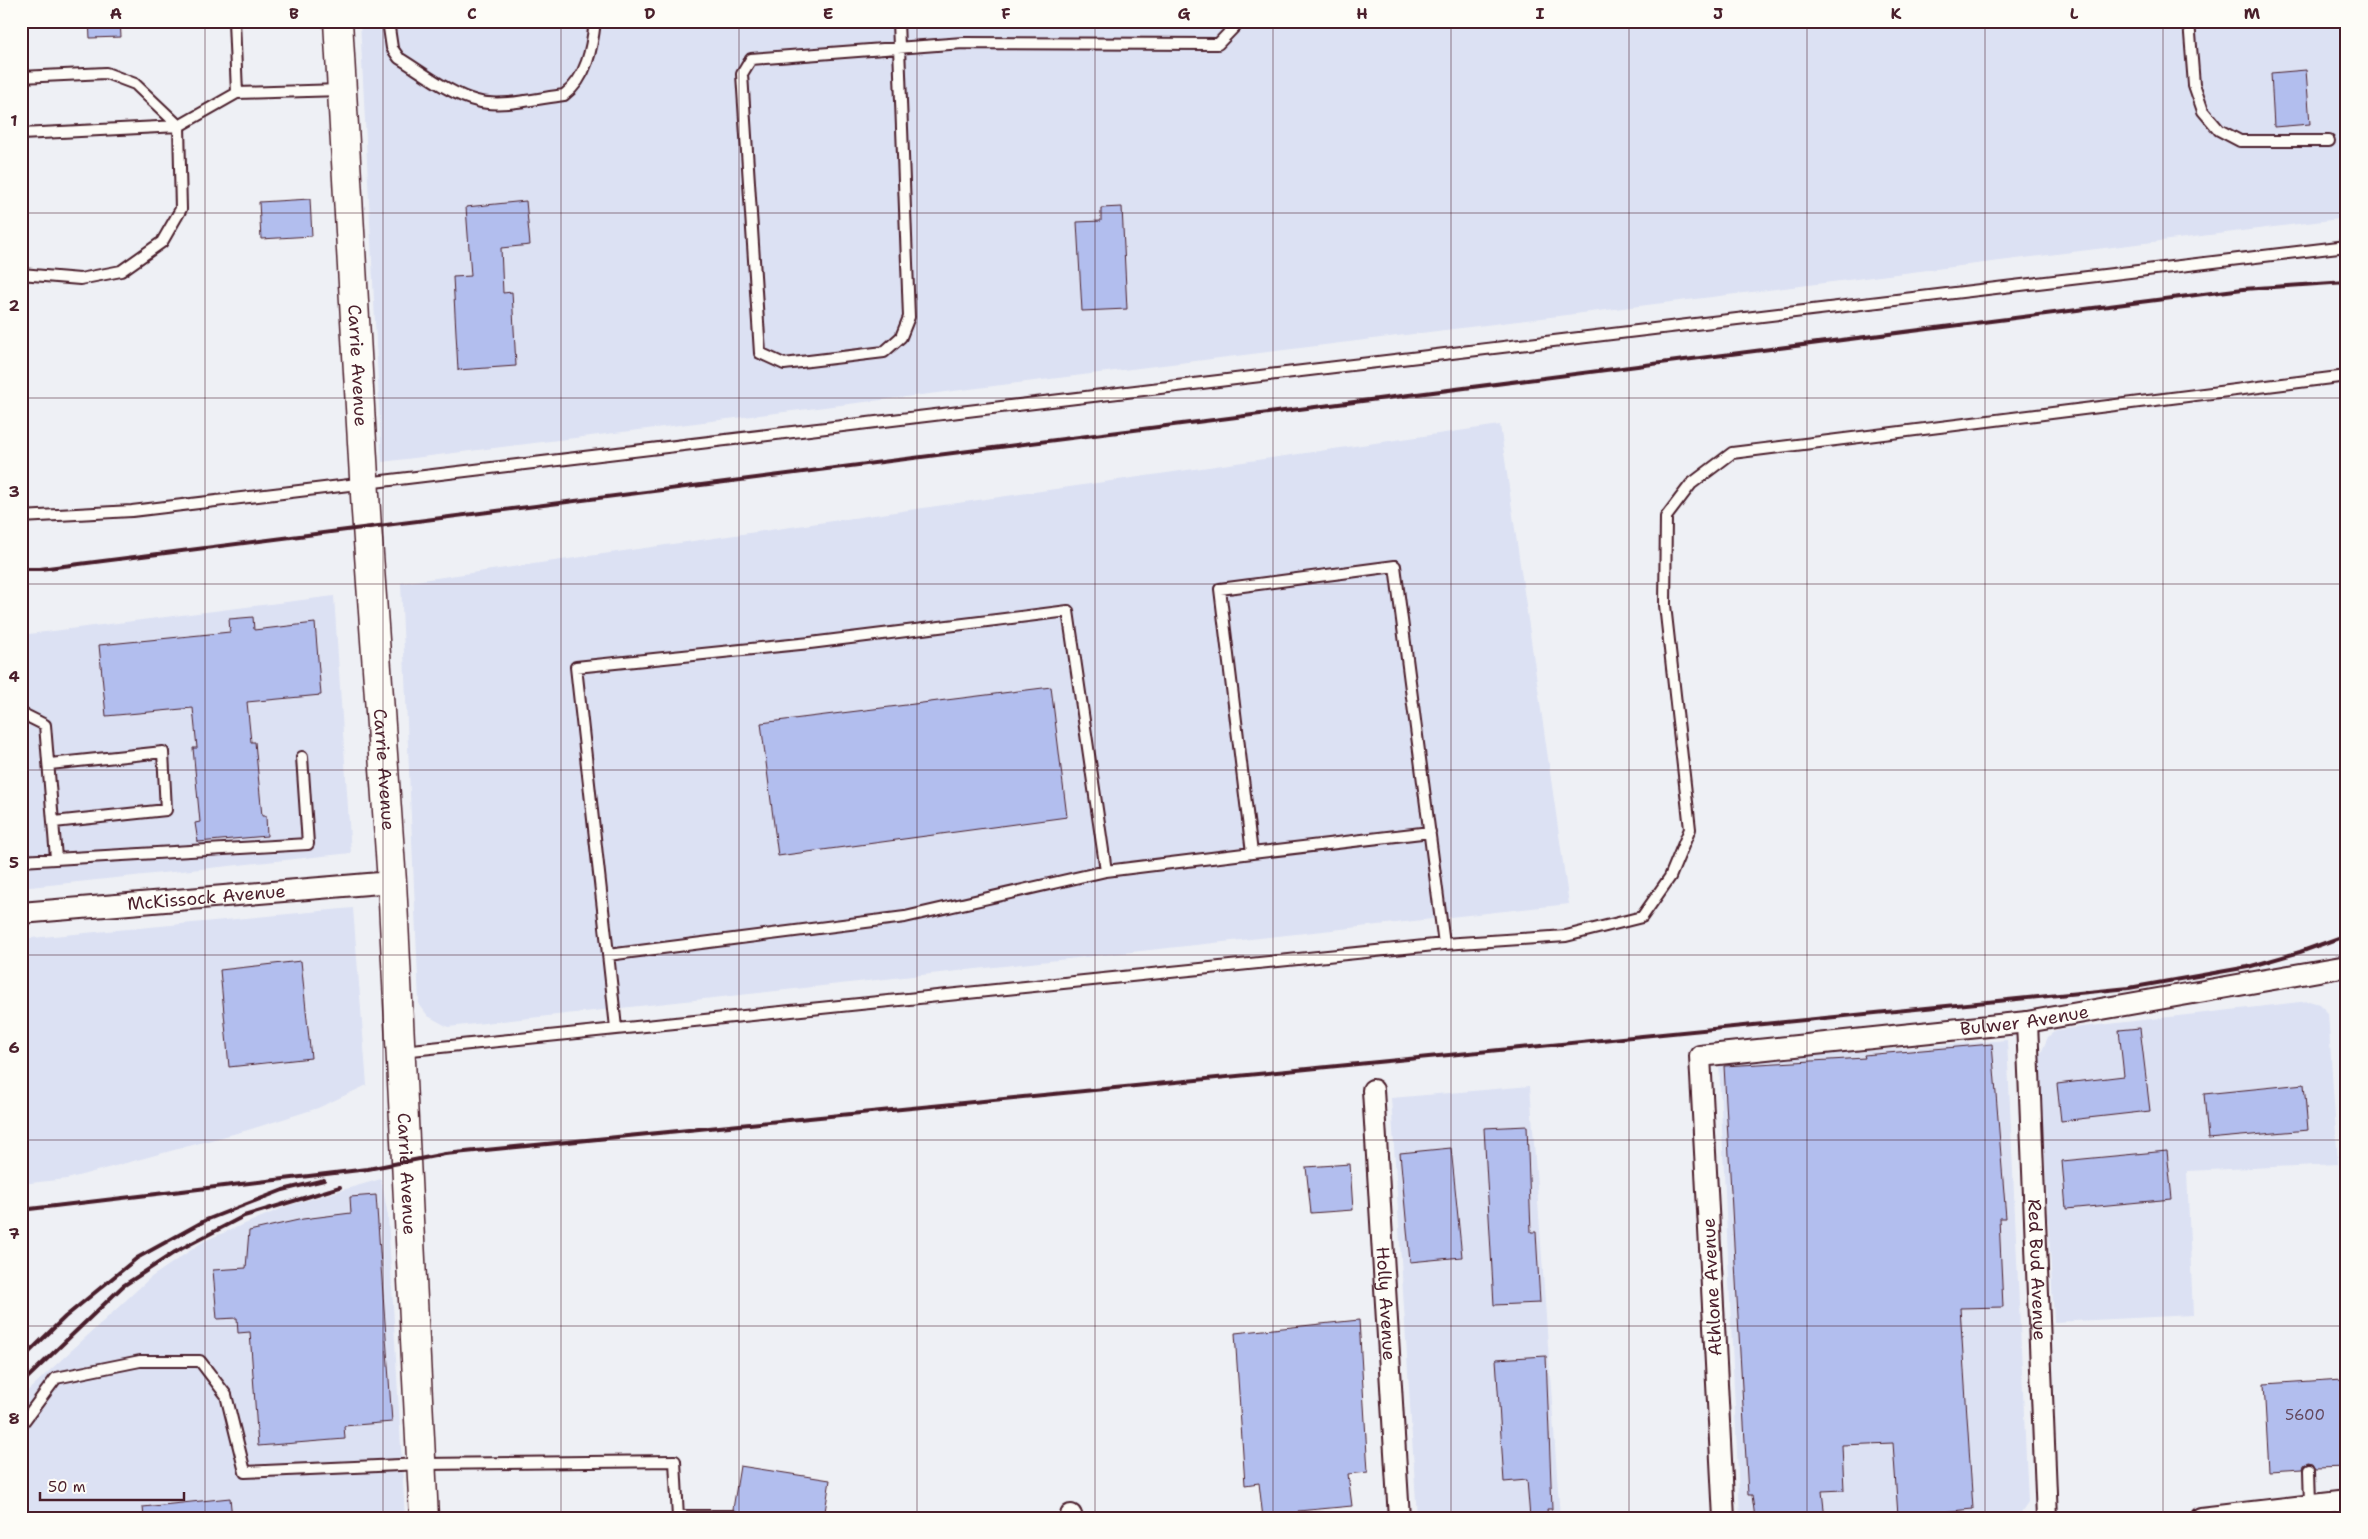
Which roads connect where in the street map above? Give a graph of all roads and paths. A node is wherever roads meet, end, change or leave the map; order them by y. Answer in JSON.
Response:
{"nodes":[{"id":1,"x":234,"y":21,"type":"edge"},
{"id":2,"x":338,"y":21,"type":"edge"},
{"id":3,"x":388,"y":21,"type":"edge"},
{"id":4,"x":594,"y":21,"type":"edge"},
{"id":5,"x":898,"y":21,"type":"edge"},
{"id":6,"x":1240,"y":21,"type":"edge"},
{"id":7,"x":2189,"y":21,"type":"edge"},
{"id":8,"x":899,"y":47,"type":"junction"},
{"id":9,"x":21,"y":77,"type":"edge"},
{"id":10,"x":342,"y":90,"type":"junction"},
{"id":11,"x":237,"y":93,"type":"junction"},
{"id":12,"x":179,"y":126,"type":"junction"},
{"id":13,"x":21,"y":134,"type":"edge"},
{"id":14,"x":2329,"y":141,"type":"dead end"},
{"id":15,"x":2347,"y":246,"type":"edge"},
{"id":16,"x":21,"y":274,"type":"edge"},
{"id":17,"x":2347,"y":376,"type":"edge"},
{"id":18,"x":365,"y":484,"type":"junction"},
{"id":19,"x":21,"y":517,"type":"edge"},
{"id":20,"x":21,"y":713,"type":"edge"},
{"id":21,"x":302,"y":757,"type":"dead end"},
{"id":22,"x":50,"y":764,"type":"junction"},
{"id":23,"x":54,"y":822,"type":"junction"},
{"id":24,"x":1430,"y":832,"type":"junction"},
{"id":25,"x":1252,"y":853,"type":"junction"},
{"id":26,"x":56,"y":858,"type":"junction"},
{"id":27,"x":21,"y":861,"type":"edge"},
{"id":28,"x":1106,"y":871,"type":"junction"},
{"id":29,"x":392,"y":882,"type":"junction"},
{"id":30,"x":21,"y":913,"type":"edge"},
{"id":31,"x":1444,"y":944,"type":"junction"},
{"id":32,"x":608,"y":955,"type":"junction"},
{"id":33,"x":2347,"y":966,"type":"edge"},
{"id":34,"x":2026,"y":1022,"type":"junction"},
{"id":35,"x":616,"y":1028,"type":"junction"},
{"id":36,"x":401,"y":1051,"type":"junction"},
{"id":37,"x":1700,"y":1056,"type":"joint"},
{"id":38,"x":1373,"y":1090,"type":"dead end"},
{"id":39,"x":21,"y":1425,"type":"edge"},
{"id":40,"x":422,"y":1464,"type":"junction"},
{"id":41,"x":2309,"y":1469,"type":"dead end"},
{"id":42,"x":2347,"y":1501,"type":"edge"},
{"id":43,"x":2310,"y":1505,"type":"junction"},
{"id":44,"x":732,"y":1516,"type":"dead end"},
{"id":45,"x":678,"y":1517,"type":"edge"},
{"id":46,"x":424,"y":1518,"type":"edge"},
{"id":47,"x":1399,"y":1518,"type":"edge"},
{"id":48,"x":1724,"y":1518,"type":"edge"},
{"id":49,"x":2047,"y":1518,"type":"edge"},
{"id":50,"x":2201,"y":1518,"type":"edge"}],
"edges":[{"from":1,"to":11,"type":"lane"},
{"from":2,"to":10,"type":"street","name":"Carrie Avenue"},
{"from":3,"to":4,"type":"lane"},
{"from":5,"to":8,"type":"lane"},
{"from":6,"to":8,"type":"lane"},
{"from":7,"to":14,"type":"lane"},
{"from":8,"to":8,"type":"lane"},
{"from":9,"to":12,"type":"lane"},
{"from":10,"to":11,"type":"lane"},
{"from":10,"to":18,"type":"street","name":"Carrie Avenue"},
{"from":11,"to":12,"type":"lane"},
{"from":12,"to":13,"type":"lane"},
{"from":12,"to":16,"type":"lane"},
{"from":15,"to":18,"type":"lane"},
{"from":17,"to":31,"type":"lane"},
{"from":18,"to":19,"type":"lane"},
{"from":18,"to":29,"type":"street","name":"Carrie Avenue"},
{"from":20,"to":22,"type":"lane"},
{"from":21,"to":26,"type":"lane"},
{"from":22,"to":23,"type":"lane"},
{"from":22,"to":23,"type":"lane"},
{"from":23,"to":26,"type":"lane"},
{"from":24,"to":25,"type":"lane"},
{"from":24,"to":25,"type":"lane"},
{"from":24,"to":31,"type":"lane"},
{"from":25,"to":28,"type":"lane"},
{"from":26,"to":27,"type":"lane"},
{"from":28,"to":32,"type":"lane"},
{"from":28,"to":32,"type":"lane"},
{"from":29,"to":30,"type":"street","name":"McKissock Avenue"},
{"from":29,"to":36,"type":"street","name":"Carrie Avenue"},
{"from":31,"to":35,"type":"lane"},
{"from":32,"to":35,"type":"lane"},
{"from":33,"to":34,"type":"street","name":"Bulwer Avenue"},
{"from":34,"to":37,"type":"street","name":"Bulwer Avenue"},
{"from":34,"to":49,"type":"street","name":"Red Bud Avenue"},
{"from":35,"to":36,"type":"lane"},
{"from":36,"to":40,"type":"street","name":"Carrie Avenue"},
{"from":37,"to":48,"type":"street","name":"Athlone Avenue"},
{"from":38,"to":47,"type":"street","name":"Holly Avenue"},
{"from":39,"to":40,"type":"lane"},
{"from":40,"to":45,"type":"lane"},
{"from":40,"to":46,"type":"street","name":"Carrie Avenue"},
{"from":41,"to":43,"type":"lane"},
{"from":42,"to":43,"type":"street"},
{"from":43,"to":50,"type":"street"},
{"from":44,"to":45,"type":"lane"}]}
